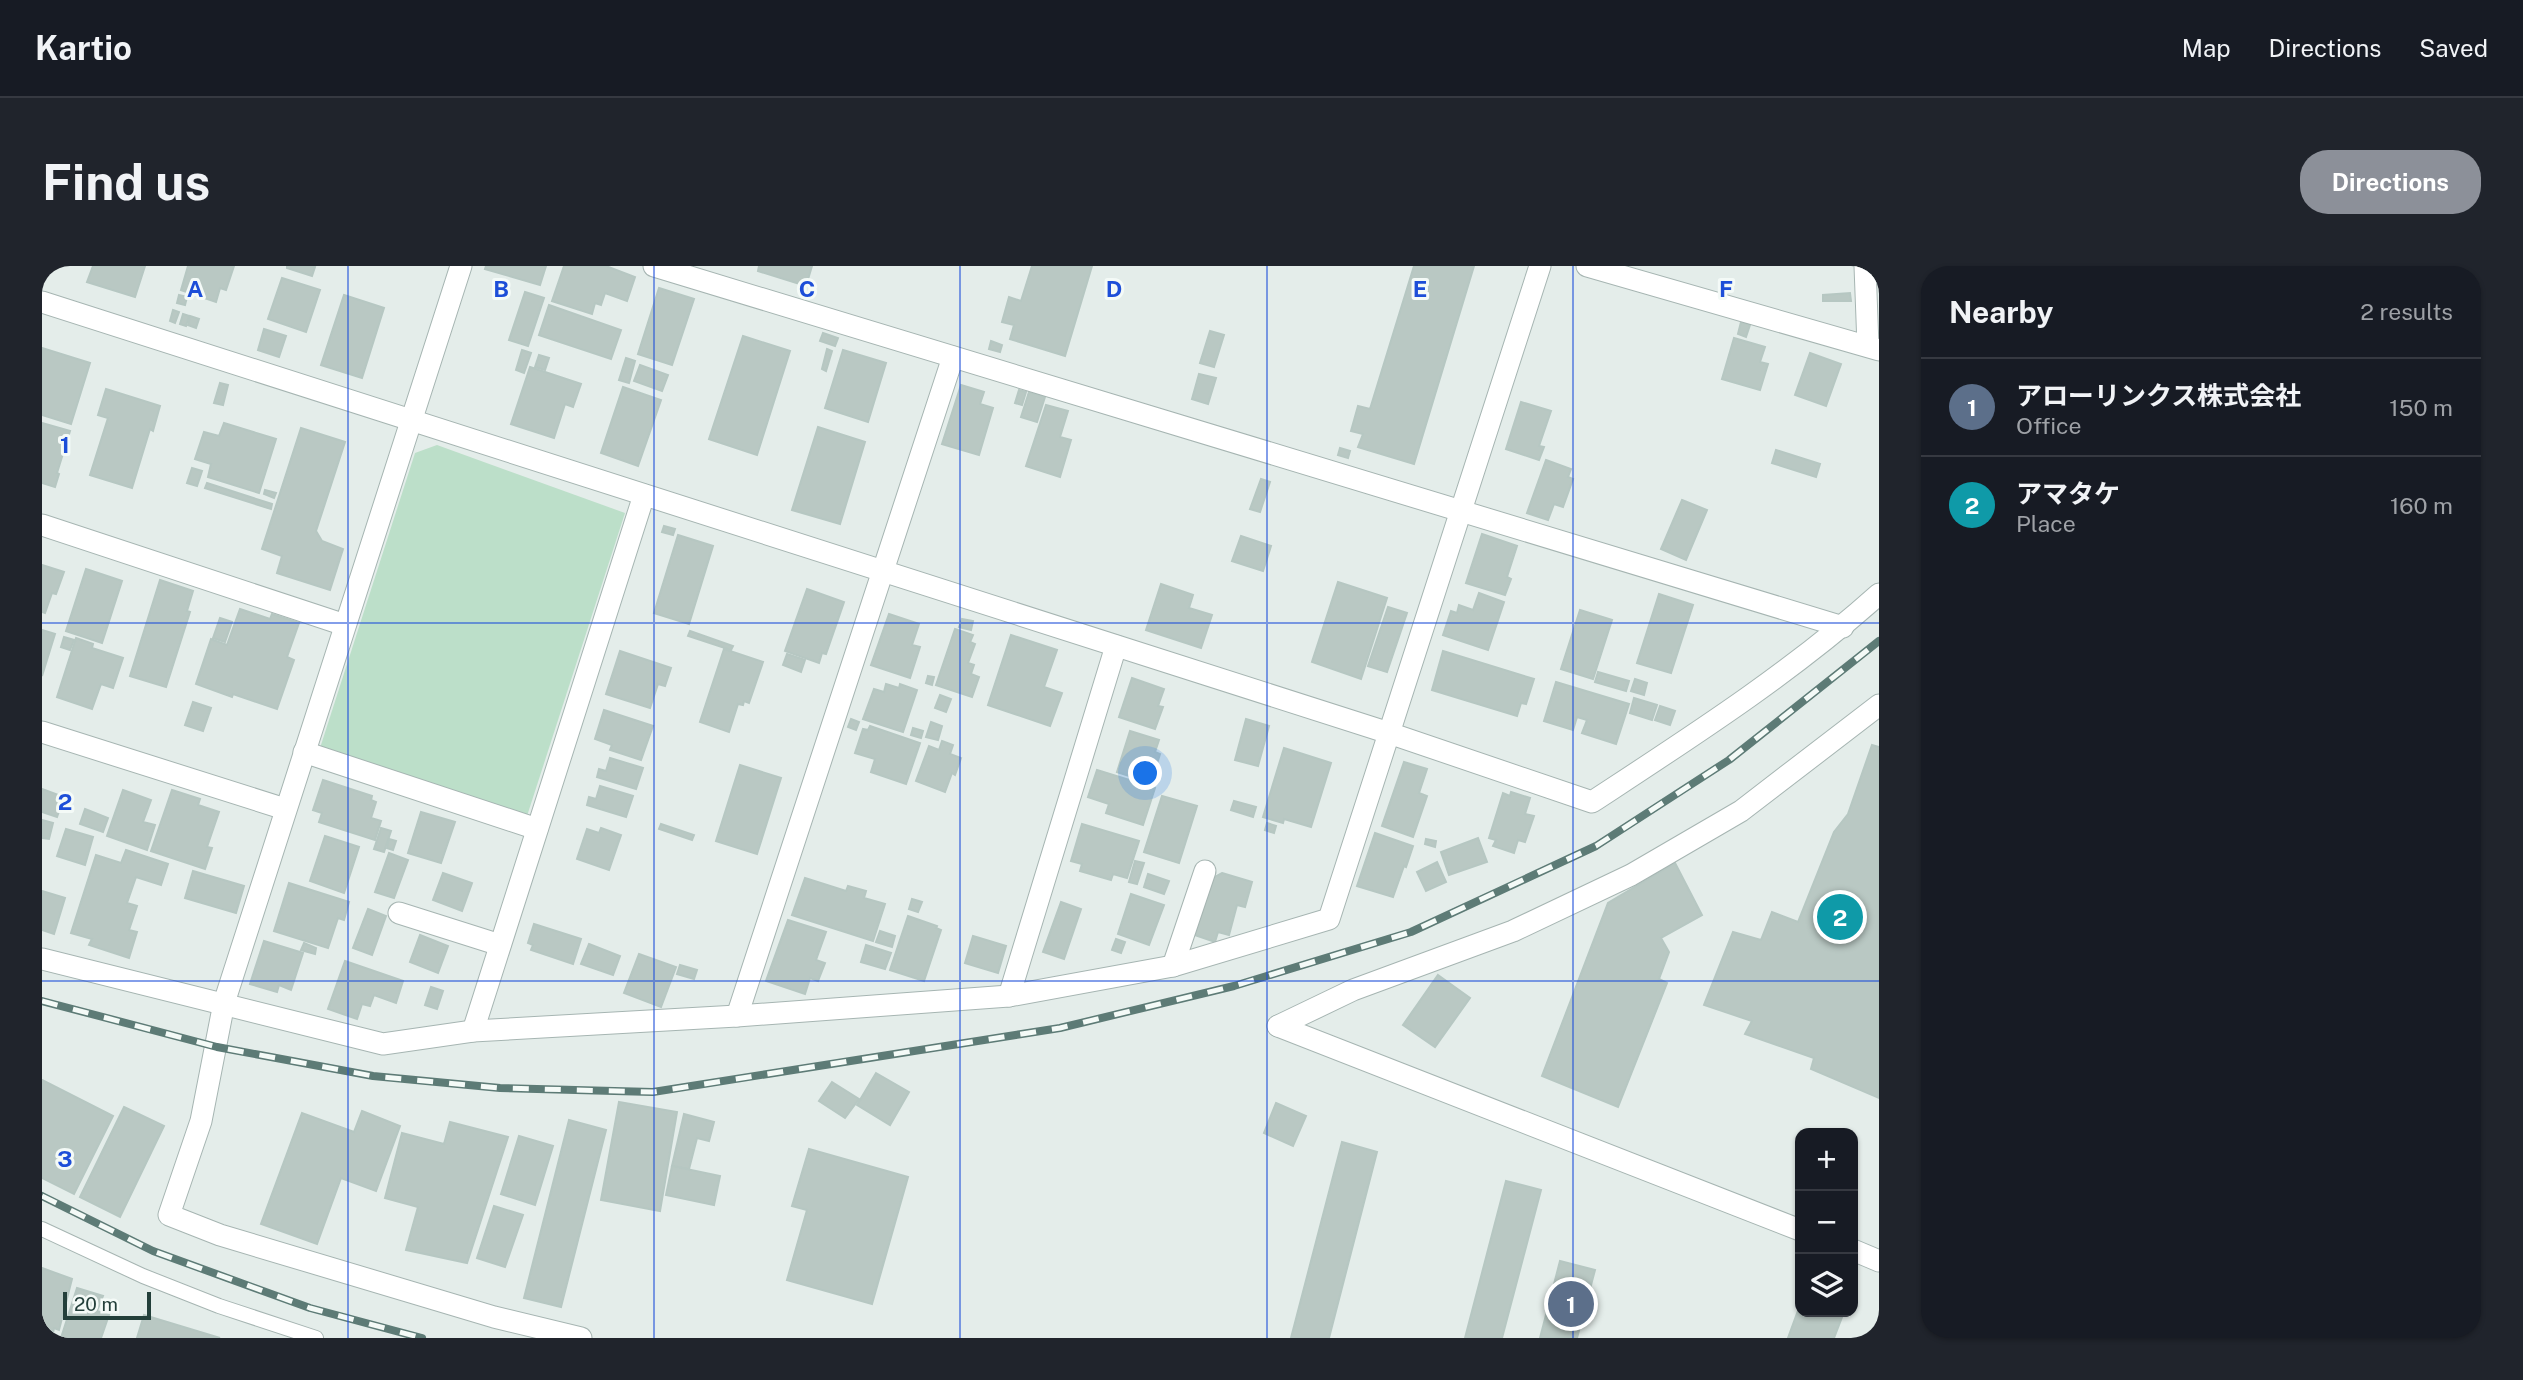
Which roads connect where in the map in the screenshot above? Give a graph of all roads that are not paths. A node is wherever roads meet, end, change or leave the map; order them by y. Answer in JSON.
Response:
{"nodes":[{"id":1,"x":461,"y":266,"type":"edge"},
{"id":2,"x":1540,"y":266,"type":"edge"},
{"id":3,"x":1587,"y":266,"type":"edge"},
{"id":4,"x":1865,"y":266,"type":"edge"},
{"id":5,"x":663,"y":267,"type":"edge"},
{"id":6,"x":42,"y":302,"type":"edge"},
{"id":7,"x":1873,"y":348,"type":"edge"},
{"id":8,"x":953,"y":356,"type":"junction"},
{"id":9,"x":411,"y":420,"type":"junction"},
{"id":10,"x":644,"y":495,"type":"junction"},
{"id":11,"x":1461,"y":511,"type":"junction"},
{"id":12,"x":42,"y":525,"type":"edge"},
{"id":13,"x":882,"y":571,"type":"junction"},
{"id":14,"x":1879,"y":594,"type":"edge"},
{"id":15,"x":345,"y":625,"type":"junction"},
{"id":16,"x":1843,"y":627,"type":"junction"},
{"id":17,"x":1116,"y":646,"type":"junction"},
{"id":18,"x":1879,"y":705,"type":"edge"},
{"id":19,"x":42,"y":732,"type":"edge"},
{"id":20,"x":1389,"y":733,"type":"junction"},
{"id":21,"x":304,"y":752,"type":"junction"},
{"id":22,"x":285,"y":809,"type":"junction"},
{"id":23,"x":537,"y":829,"type":"junction"},
{"id":24,"x":1205,"y":871,"type":"dead end"},
{"id":25,"x":399,"y":913,"type":"dead end"},
{"id":26,"x":500,"y":945,"type":"junction"},
{"id":27,"x":42,"y":959,"type":"edge"},
{"id":28,"x":1173,"y":966,"type":"junction"},
{"id":29,"x":1009,"y":996,"type":"junction"},
{"id":30,"x":224,"y":1003,"type":"junction"},
{"id":31,"x":737,"y":1016,"type":"junction"},
{"id":32,"x":472,"y":1031,"type":"junction"},
{"id":33,"x":1795,"y":1228,"type":"edge"},
{"id":34,"x":42,"y":1229,"type":"edge"},
{"id":35,"x":1858,"y":1252,"type":"edge"},
{"id":36,"x":1879,"y":1261,"type":"edge"},
{"id":37,"x":316,"y":1338,"type":"edge"},
{"id":38,"x":581,"y":1338,"type":"edge"}],
"edges":[{"from":1,"to":9,"type":"street"},
{"from":2,"to":11,"type":"street"},
{"from":3,"to":7,"type":"street"},
{"from":4,"to":7,"type":"street"},
{"from":5,"to":8,"type":"street"},
{"from":6,"to":9,"type":"street"},
{"from":8,"to":11,"type":"street"},
{"from":8,"to":13,"type":"street"},
{"from":9,"to":10,"type":"street"},
{"from":9,"to":15,"type":"street"},
{"from":10,"to":13,"type":"street"},
{"from":10,"to":23,"type":"street"},
{"from":11,"to":16,"type":"street"},
{"from":11,"to":20,"type":"street"},
{"from":12,"to":15,"type":"street"},
{"from":13,"to":17,"type":"street"},
{"from":13,"to":31,"type":"street"},
{"from":14,"to":16,"type":"street"},
{"from":15,"to":21,"type":"street"},
{"from":16,"to":20,"type":"street"},
{"from":17,"to":20,"type":"street"},
{"from":17,"to":29,"type":"street"},
{"from":18,"to":33,"type":"street"},
{"from":19,"to":22,"type":"street"},
{"from":20,"to":28,"type":"street"},
{"from":21,"to":22,"type":"street"},
{"from":21,"to":23,"type":"street"},
{"from":22,"to":30,"type":"street"},
{"from":23,"to":26,"type":"street"},
{"from":24,"to":28,"type":"street"},
{"from":25,"to":26,"type":"street"},
{"from":26,"to":32,"type":"street"},
{"from":27,"to":30,"type":"street"},
{"from":28,"to":29,"type":"street"},
{"from":29,"to":31,"type":"street"},
{"from":30,"to":32,"type":"street"},
{"from":30,"to":38,"type":"street"},
{"from":31,"to":32,"type":"street"},
{"from":34,"to":37,"type":"lane"},
{"from":35,"to":36,"type":"street"}]}
